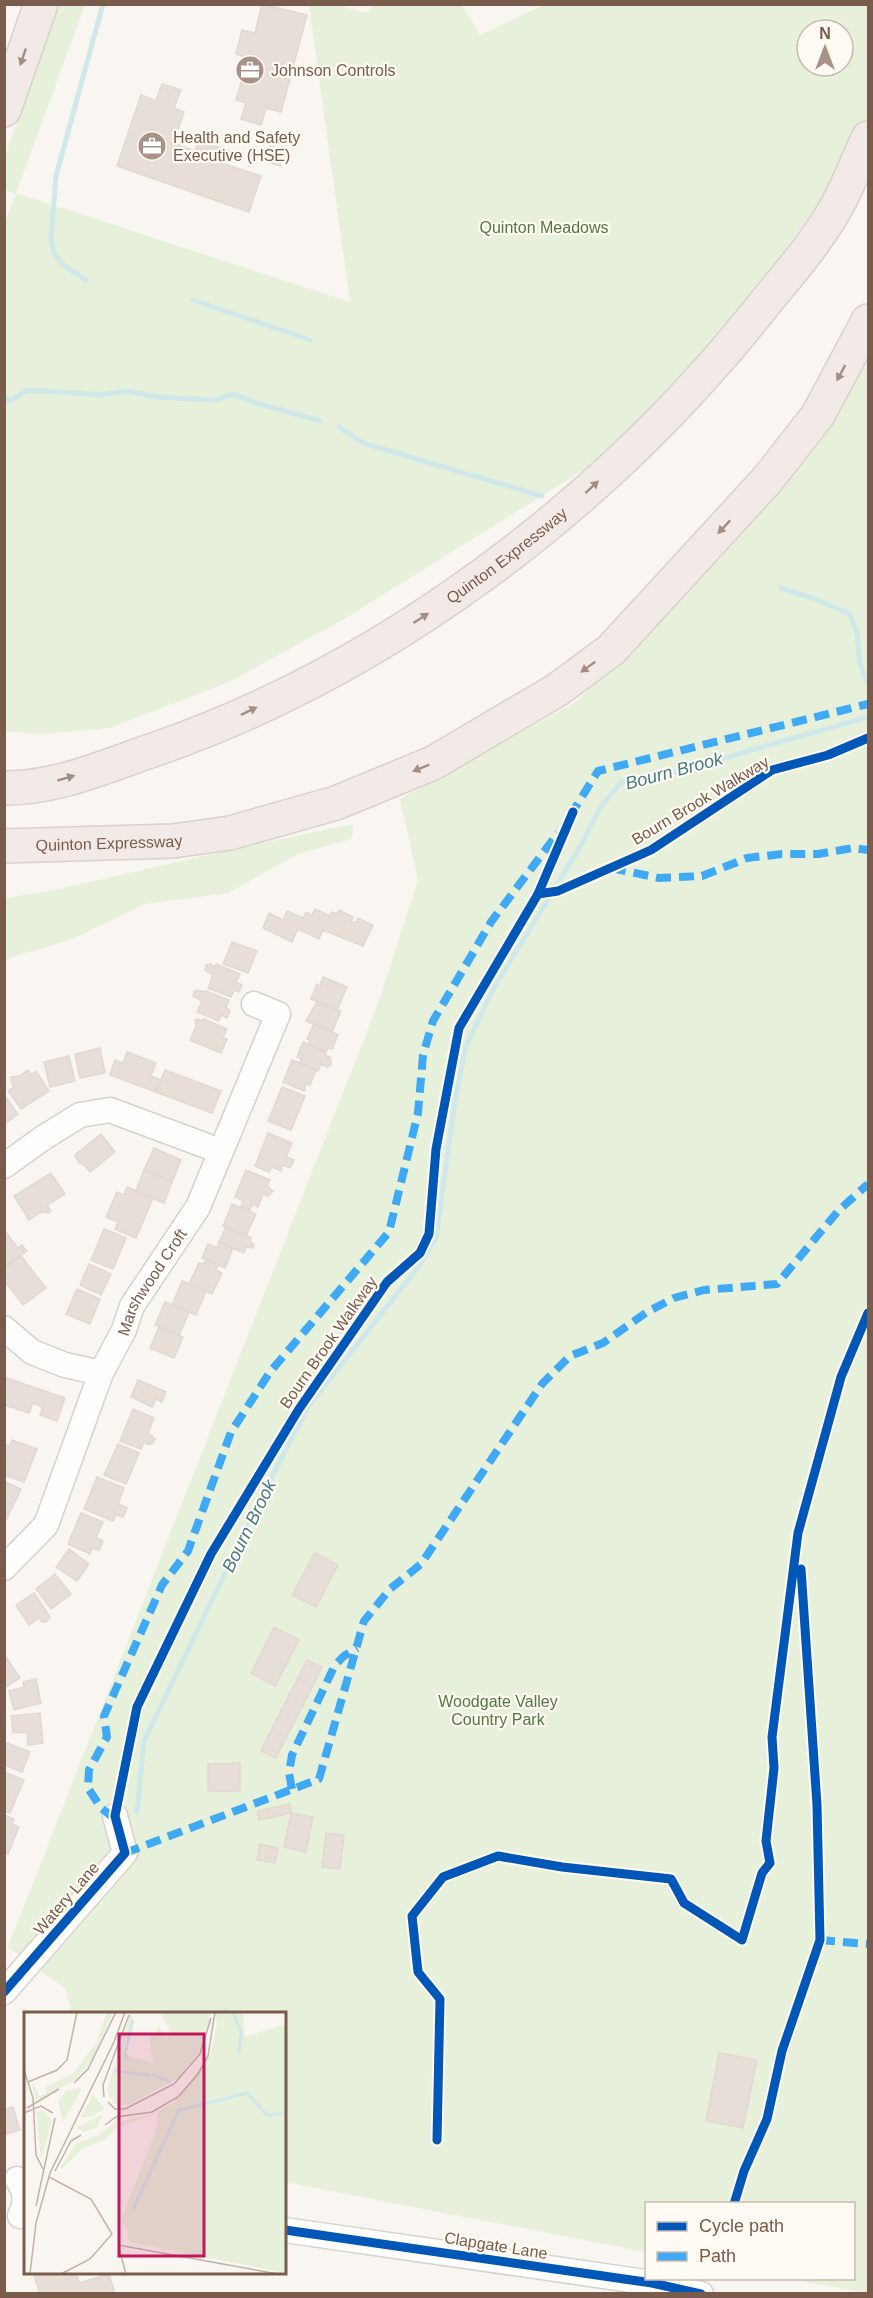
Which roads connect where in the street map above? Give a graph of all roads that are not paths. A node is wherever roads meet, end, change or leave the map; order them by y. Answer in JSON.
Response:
{"nodes":[{"id":1,"x":41,"y":4,"type":"edge"},
{"id":2,"x":4,"y":110,"type":"edge"},
{"id":3,"x":868,"y":138,"type":"edge"},
{"id":4,"x":868,"y":321,"type":"edge"},
{"id":5,"x":4,"y":788,"type":"edge"},
{"id":6,"x":4,"y":846,"type":"edge"},
{"id":7,"x":254,"y":1004,"type":"dead end"},
{"id":8,"x":220,"y":1151,"type":"junction"},
{"id":9,"x":4,"y":1166,"type":"edge"},
{"id":10,"x":4,"y":1328,"type":"edge"},
{"id":11,"x":101,"y":1373,"type":"junction"},
{"id":12,"x":4,"y":1568,"type":"edge"},
{"id":13,"x":115,"y":1816,"type":"dead end"},
{"id":14,"x":4,"y":1992,"type":"edge"},
{"id":15,"x":24,"y":2200,"type":"edge"},
{"id":16,"x":17,"y":2218,"type":"edge"},
{"id":17,"x":286,"y":2230,"type":"edge"},
{"id":18,"x":701,"y":2294,"type":"edge"}],
"edges":[{"from":1,"to":2,"type":"highway","one_way":true},
{"from":5,"to":3,"type":"highway","name":"Quinton Expressway","one_way":true},
{"from":4,"to":6,"type":"highway","name":"Quinton Expressway","one_way":true},
{"from":7,"to":8,"type":"street","name":"Marshwood Croft"},
{"from":8,"to":9,"type":"street"},
{"from":8,"to":11,"type":"street","name":"Marshwood Croft"},
{"from":10,"to":11,"type":"street"},
{"from":11,"to":12,"type":"street","name":"Marshwood Croft"},
{"from":13,"to":14,"type":"street","name":"Watery Lane"},
{"from":15,"to":16,"type":"street"},
{"from":17,"to":18,"type":"street","name":"Clapgate Lane"}]}
